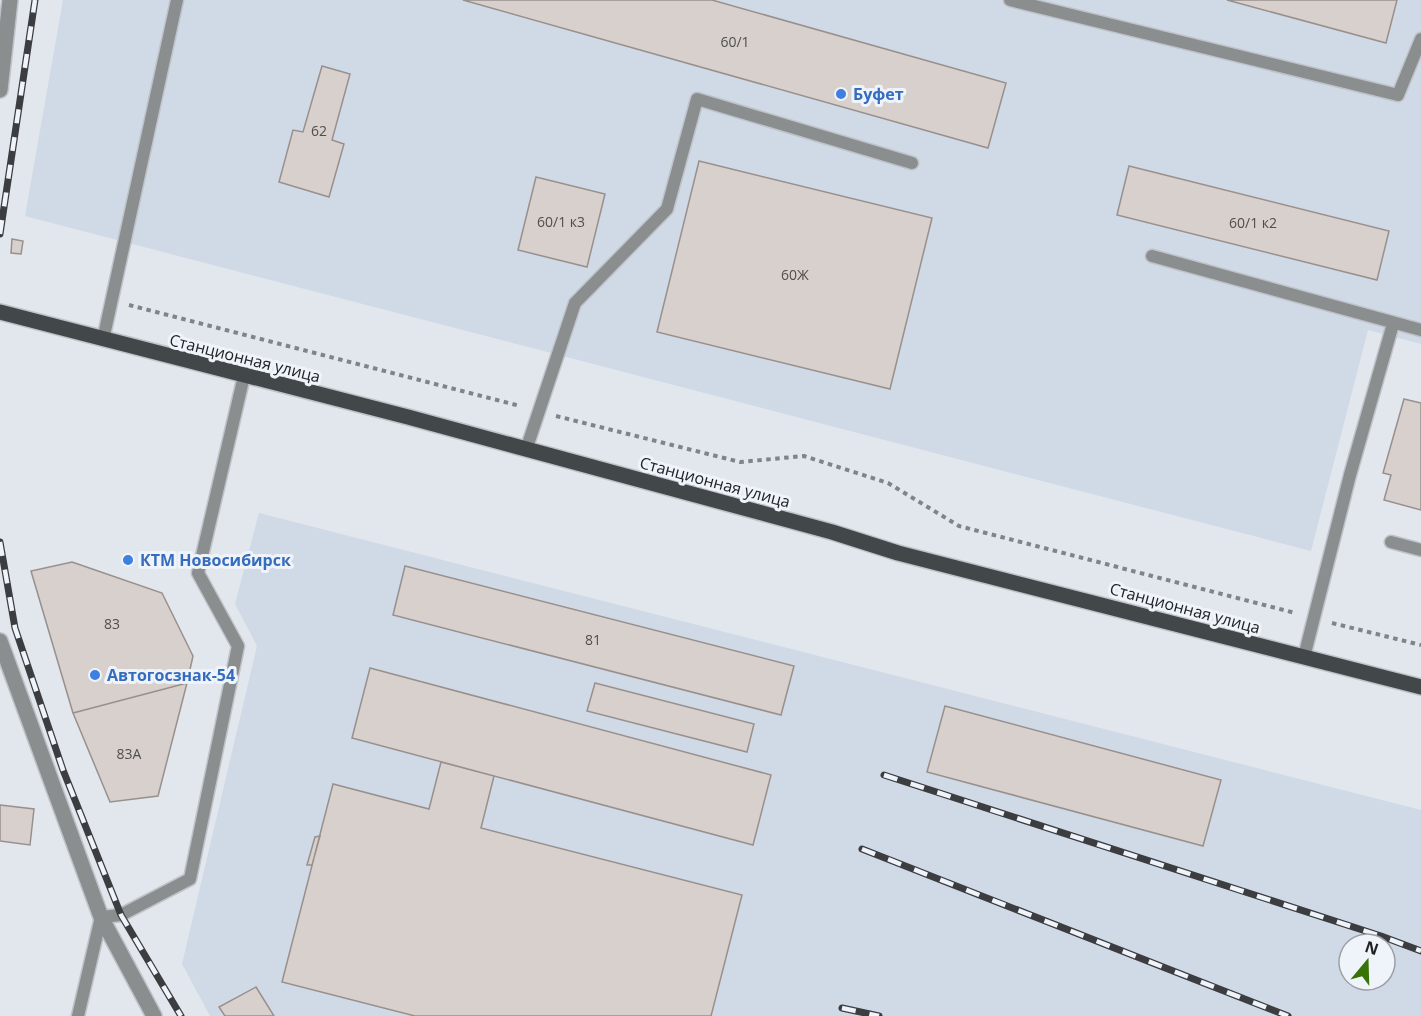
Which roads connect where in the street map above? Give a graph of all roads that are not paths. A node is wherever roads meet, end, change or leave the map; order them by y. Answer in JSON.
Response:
{"nodes":[{"id":1,"x":10,"y":0,"type":"edge"},
{"id":2,"x":177,"y":0,"type":"edge"},
{"id":3,"x":1010,"y":0,"type":"edge"},
{"id":4,"x":1421,"y":39,"type":"edge"},
{"id":5,"x":0,"y":90,"type":"edge"},
{"id":6,"x":912,"y":162,"type":"dead end"},
{"id":7,"x":1152,"y":256,"type":"dead end"},
{"id":8,"x":0,"y":312,"type":"edge"},
{"id":9,"x":1393,"y":324,"type":"junction"},
{"id":10,"x":1421,"y":330,"type":"edge"},
{"id":11,"x":103,"y":340,"type":"junction"},
{"id":12,"x":244,"y":375,"type":"junction"},
{"id":13,"x":526,"y":450,"type":"junction"},
{"id":14,"x":1391,"y":542,"type":"dead end"},
{"id":15,"x":1421,"y":550,"type":"edge"},
{"id":16,"x":0,"y":641,"type":"edge"},
{"id":17,"x":1304,"y":657,"type":"junction"},
{"id":18,"x":1421,"y":687,"type":"edge"},
{"id":19,"x":101,"y":917,"type":"junction"},
{"id":20,"x":78,"y":1016,"type":"edge"},
{"id":21,"x":154,"y":1016,"type":"edge"}],
"edges":[{"from":1,"to":5,"type":"street"},
{"from":2,"to":11,"type":"lane"},
{"from":3,"to":4,"type":"lane"},
{"from":6,"to":13,"type":"lane"},
{"from":7,"to":9,"type":"lane"},
{"from":8,"to":11,"type":"main road","name":"Станционная улица"},
{"from":9,"to":10,"type":"lane"},
{"from":9,"to":17,"type":"lane"},
{"from":11,"to":12,"type":"main road","name":"Станционная улица"},
{"from":12,"to":13,"type":"main road","name":"Станционная улица"},
{"from":12,"to":19,"type":"lane"},
{"from":13,"to":17,"type":"main road","name":"Станционная улица"},
{"from":14,"to":15,"type":"lane"},
{"from":16,"to":19,"type":"street"},
{"from":17,"to":18,"type":"main road","name":"Станционная улица"},
{"from":19,"to":20,"type":"lane"},
{"from":19,"to":21,"type":"street"}]}
